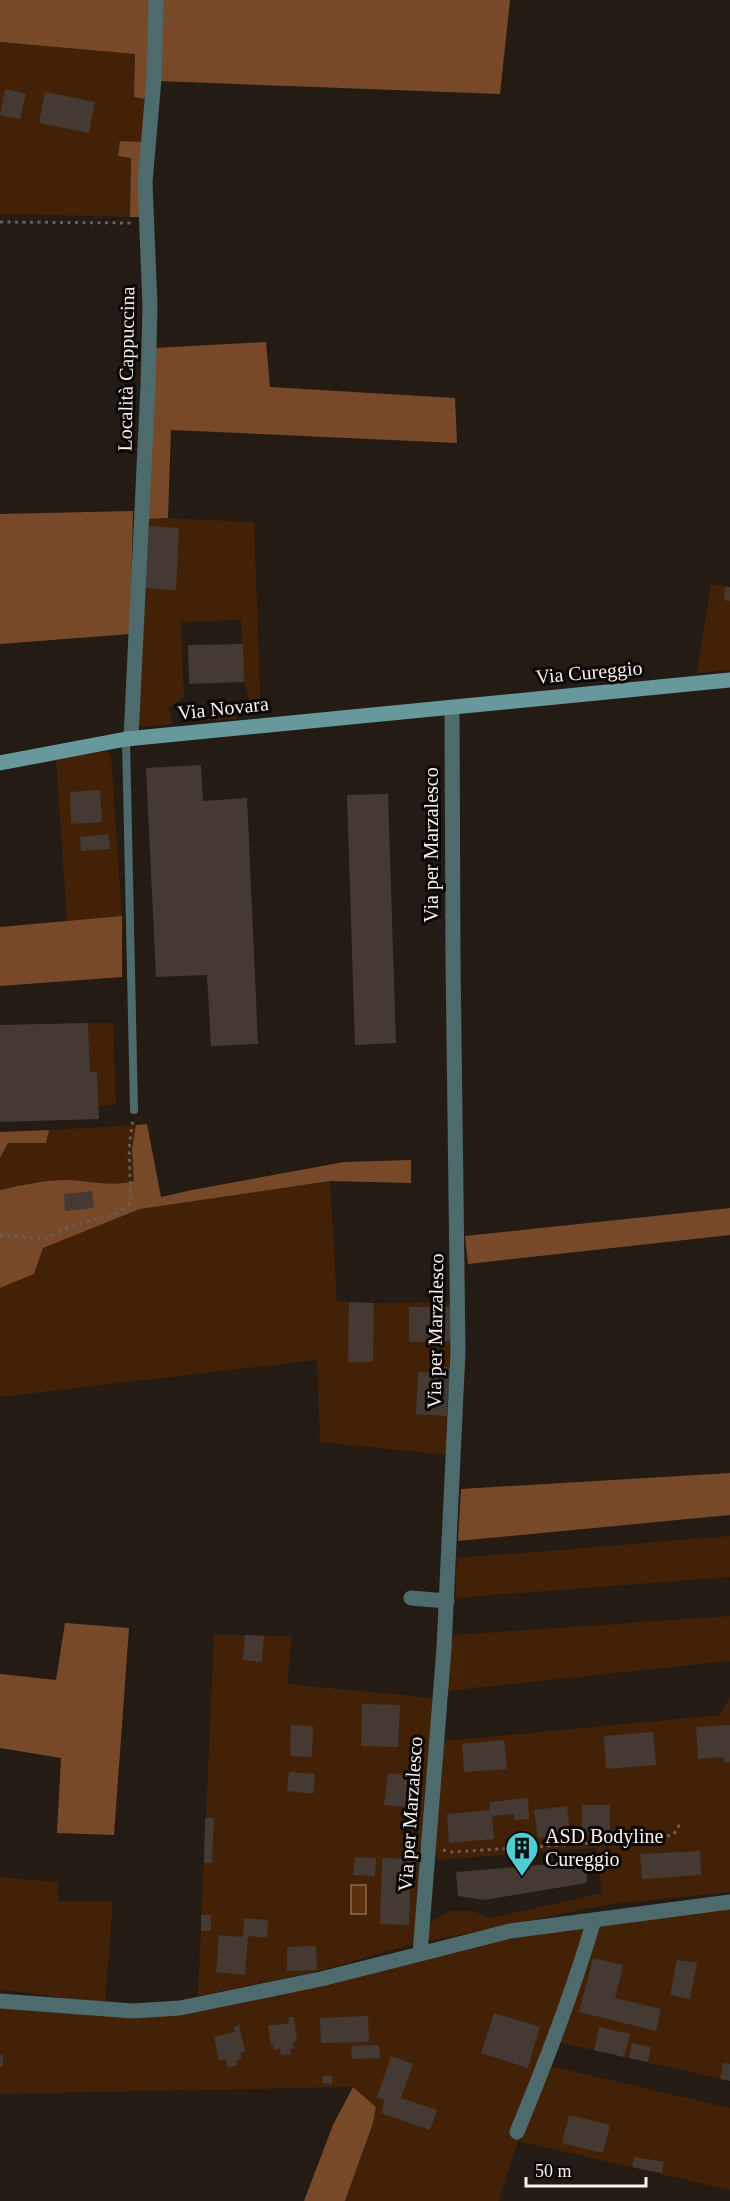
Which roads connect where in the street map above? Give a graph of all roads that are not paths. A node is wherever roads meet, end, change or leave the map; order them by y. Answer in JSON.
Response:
{"nodes":[{"id":1,"x":156,"y":0,"type":"edge"},
{"id":2,"x":730,"y":680,"type":"edge"},
{"id":3,"x":452,"y":707,"type":"junction"},
{"id":4,"x":129,"y":739,"type":"junction"},
{"id":5,"x":0,"y":763,"type":"edge"},
{"id":6,"x":134,"y":1110,"type":"road end"},
{"id":7,"x":411,"y":1598,"type":"dead end"},
{"id":8,"x":447,"y":1601,"type":"junction"},
{"id":9,"x":730,"y":1902,"type":"edge"},
{"id":10,"x":594,"y":1920,"type":"junction"},
{"id":11,"x":420,"y":1954,"type":"junction"},
{"id":12,"x":0,"y":2001,"type":"edge"},
{"id":13,"x":517,"y":2132,"type":"dead end"}],
"edges":[{"from":1,"to":4,"type":"street","name":"Località Cappuccina"},
{"from":2,"to":3,"type":"main road","name":"Via Cureggio"},
{"from":3,"to":4,"type":"main road","name":"Via Novara"},
{"from":3,"to":8,"type":"street","name":"Via per Marzalesco"},
{"from":4,"to":5,"type":"main road","name":"Via Novara"},
{"from":4,"to":6,"type":"lane"},
{"from":7,"to":8,"type":"street"},
{"from":8,"to":11,"type":"street","name":"Via per Marzalesco"},
{"from":9,"to":10,"type":"street"},
{"from":10,"to":11,"type":"street"},
{"from":10,"to":13,"type":"street"},
{"from":11,"to":12,"type":"street"}]}
